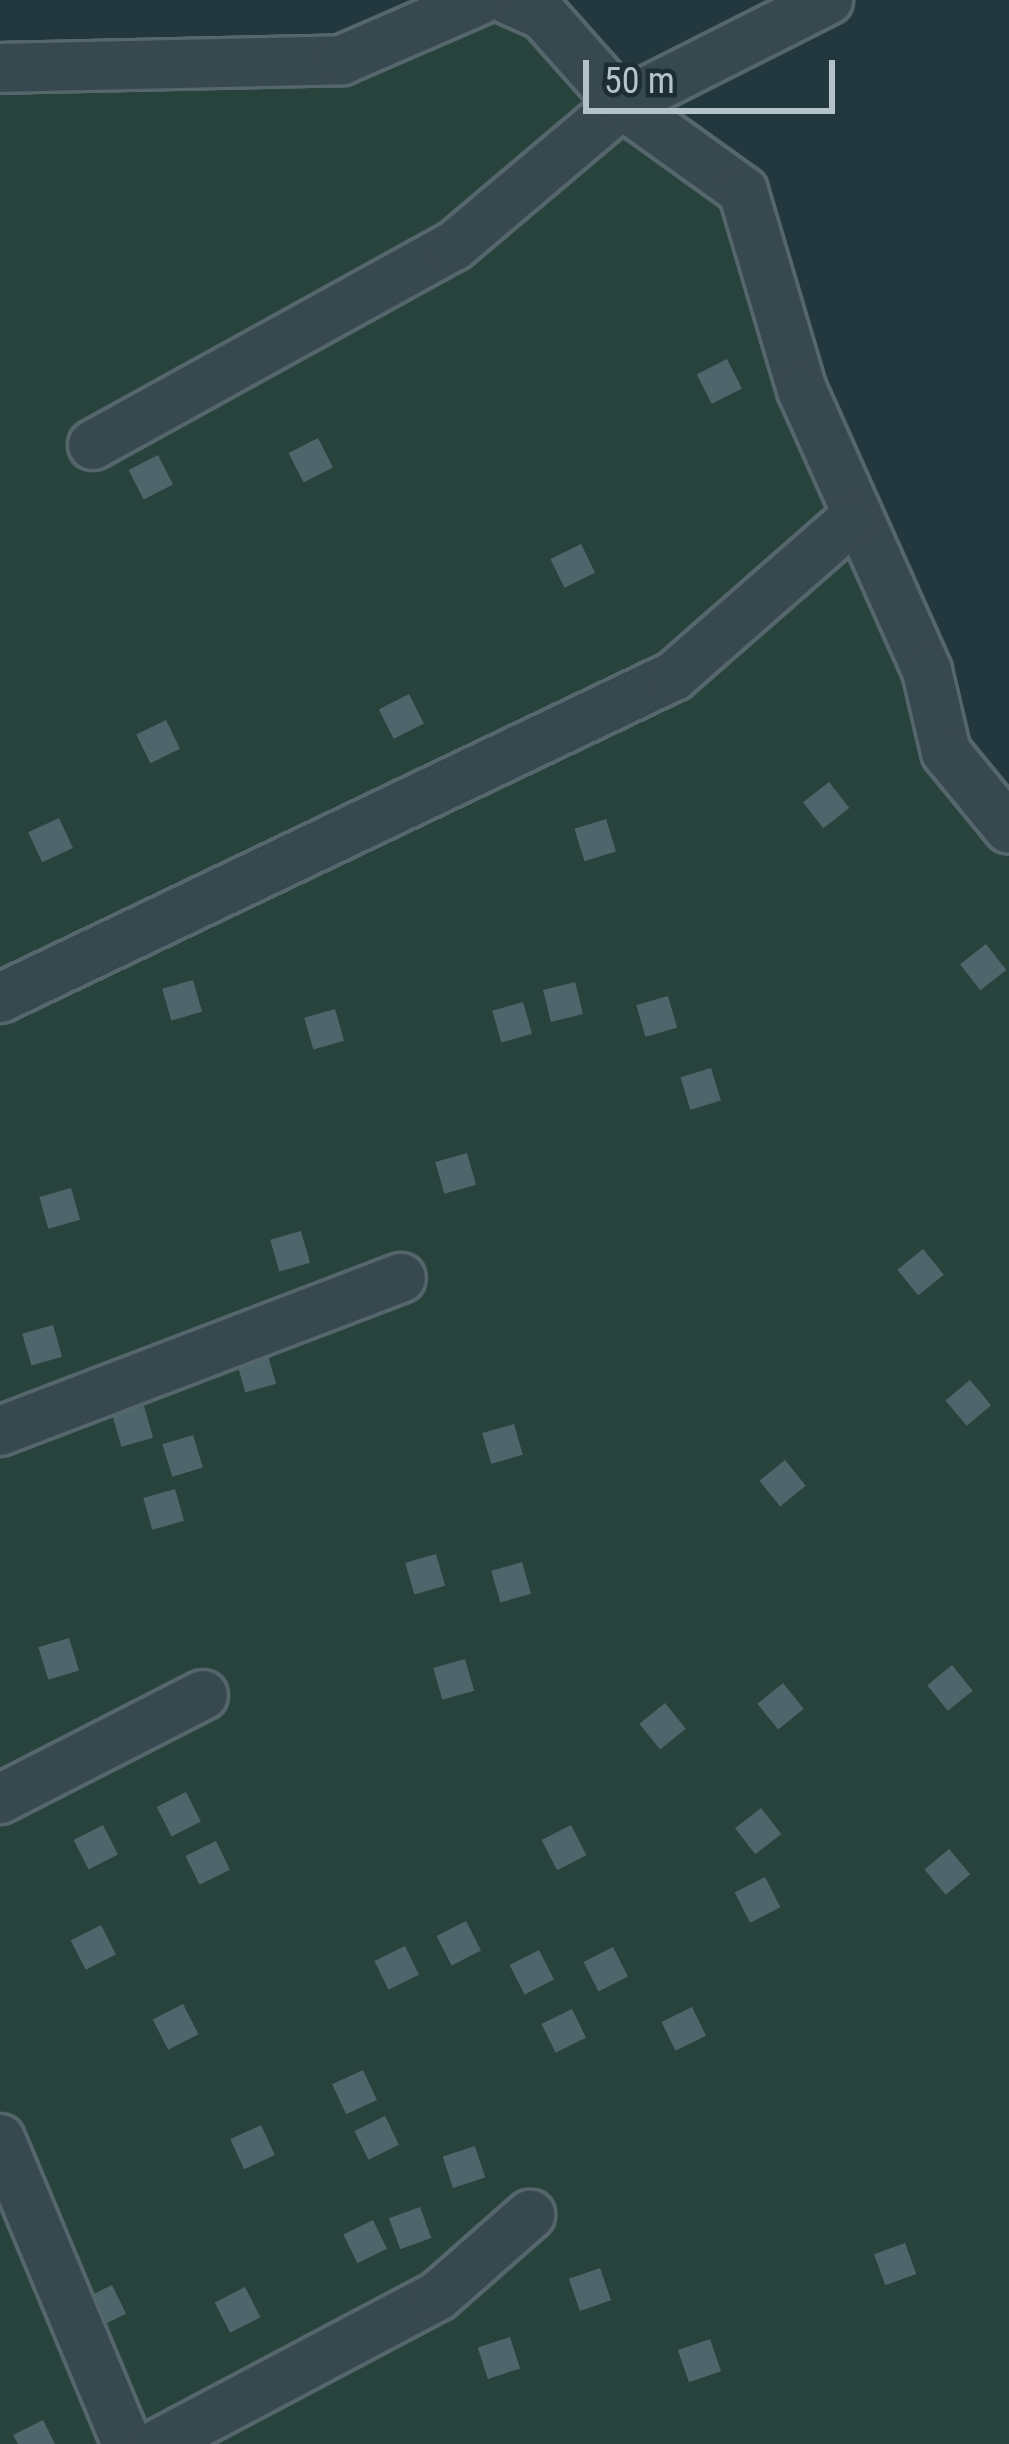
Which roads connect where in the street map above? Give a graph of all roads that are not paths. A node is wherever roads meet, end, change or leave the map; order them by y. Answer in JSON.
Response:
{"nodes":[{"id":1,"x":480,"y":0,"type":"edge"},
{"id":2,"x":509,"y":0,"type":"edge"},
{"id":3,"x":828,"y":0,"type":"edge"},
{"id":4,"x":0,"y":68,"type":"edge"},
{"id":5,"x":622,"y":104,"type":"junction"},
{"id":6,"x":93,"y":445,"type":"dead end"},
{"id":7,"x":852,"y":520,"type":"junction"},
{"id":8,"x":1009,"y":829,"type":"edge"},
{"id":9,"x":0,"y":998,"type":"edge"},
{"id":10,"x":401,"y":1278,"type":"dead end"},
{"id":11,"x":0,"y":1431,"type":"edge"},
{"id":12,"x":203,"y":1695,"type":"dead end"},
{"id":13,"x":0,"y":1799,"type":"edge"},
{"id":14,"x":0,"y":2140,"type":"edge"},
{"id":15,"x":530,"y":2215,"type":"dead end"},
{"id":16,"x":127,"y":2444,"type":"edge"},
{"id":17,"x":158,"y":2444,"type":"edge"}],
"edges":[{"from":1,"to":4,"type":"lane"},
{"from":2,"to":5,"type":"lane"},
{"from":3,"to":5,"type":"lane"},
{"from":5,"to":6,"type":"lane"},
{"from":5,"to":7,"type":"lane"},
{"from":7,"to":8,"type":"lane"},
{"from":7,"to":9,"type":"lane"},
{"from":10,"to":11,"type":"lane"},
{"from":12,"to":13,"type":"lane"},
{"from":14,"to":16,"type":"lane"},
{"from":15,"to":17,"type":"lane"}]}
